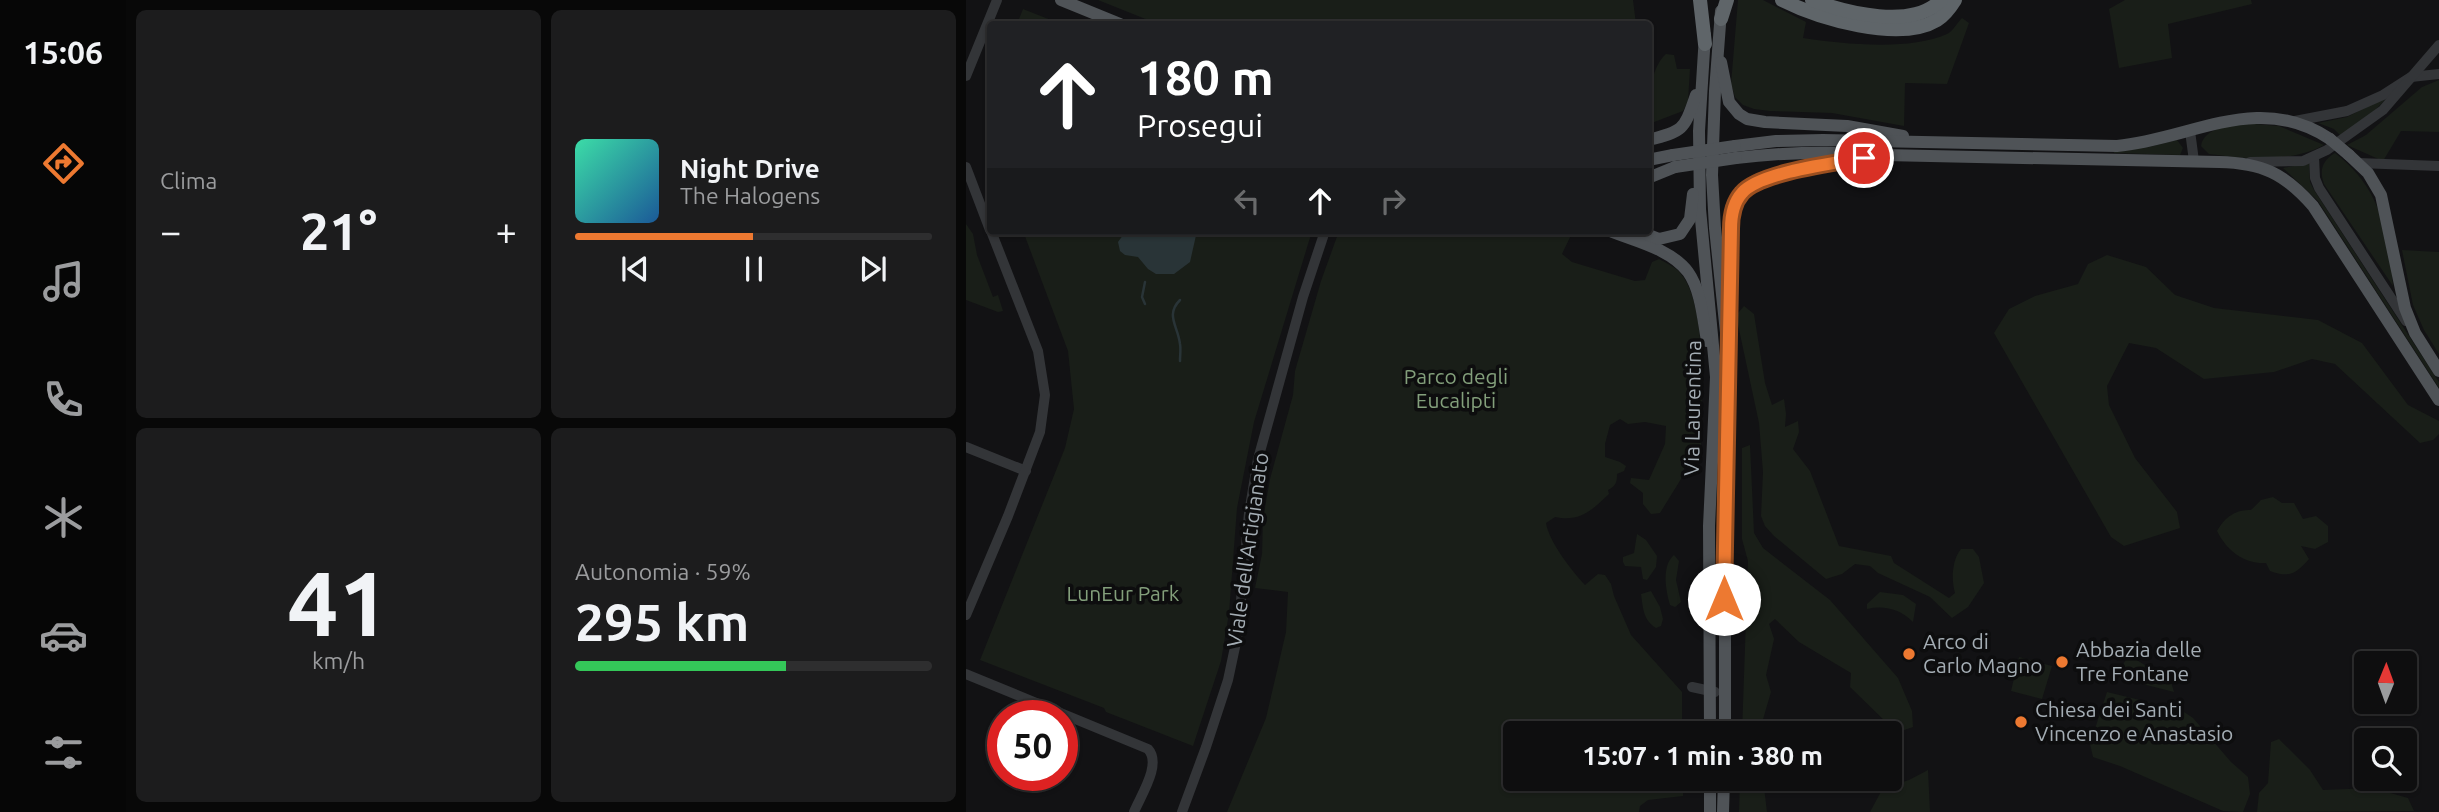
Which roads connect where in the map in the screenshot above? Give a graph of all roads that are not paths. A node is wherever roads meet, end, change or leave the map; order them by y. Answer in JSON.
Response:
{"nodes":[{"id":1,"x":997,"y":0,"type":"edge"},
{"id":2,"x":1060,"y":0,"type":"edge"},
{"id":3,"x":1700,"y":0,"type":"edge"},
{"id":4,"x":1708,"y":0,"type":"edge"},
{"id":5,"x":1721,"y":0,"type":"edge"},
{"id":6,"x":1727,"y":0,"type":"edge"},
{"id":7,"x":1782,"y":0,"type":"edge"},
{"id":8,"x":1812,"y":0,"type":"edge"},
{"id":9,"x":1941,"y":0,"type":"edge"},
{"id":10,"x":1955,"y":0,"type":"edge"},
{"id":11,"x":1721,"y":19,"type":"junction"},
{"id":12,"x":988,"y":21,"type":"edge"},
{"id":13,"x":1112,"y":21,"type":"edge"},
{"id":14,"x":987,"y":25,"type":"edge"},
{"id":15,"x":1704,"y":44,"type":"junction"},
{"id":16,"x":2439,"y":45,"type":"edge"},
{"id":17,"x":1718,"y":53,"type":"junction"},
{"id":18,"x":2439,"y":74,"type":"edge"},
{"id":19,"x":966,"y":76,"type":"edge"},
{"id":20,"x":2411,"y":77,"type":"junction"},
{"id":21,"x":1702,"y":82,"type":"junction"},
{"id":22,"x":2291,"y":122,"type":"junction"},
{"id":23,"x":1699,"y":131,"type":"junction"},
{"id":24,"x":2190,"y":131,"type":"junction"},
{"id":25,"x":1652,"y":139,"type":"edge"},
{"id":26,"x":1941,"y":142,"type":"junction"},
{"id":27,"x":2039,"y":151,"type":"junction"},
{"id":28,"x":1736,"y":152,"type":"junction"},
{"id":29,"x":1884,"y":155,"type":"junction"},
{"id":30,"x":2314,"y":157,"type":"junction"},
{"id":31,"x":2354,"y":159,"type":"junction"},
{"id":32,"x":1652,"y":160,"type":"edge"},
{"id":33,"x":1674,"y":161,"type":"junction"},
{"id":34,"x":2194,"y":161,"type":"junction"},
{"id":35,"x":2219,"y":162,"type":"junction"},
{"id":36,"x":2439,"y":166,"type":"edge"},
{"id":37,"x":966,"y":167,"type":"edge"},
{"id":38,"x":1652,"y":169,"type":"edge"},
{"id":39,"x":1652,"y":175,"type":"edge"},
{"id":40,"x":987,"y":221,"type":"edge"},
{"id":41,"x":993,"y":235,"type":"edge"},
{"id":42,"x":1324,"y":235,"type":"edge"},
{"id":43,"x":1619,"y":235,"type":"edge"},
{"id":44,"x":1647,"y":235,"type":"edge"},
{"id":45,"x":2415,"y":333,"type":"junction"},
{"id":46,"x":1728,"y":348,"type":"junction"},
{"id":47,"x":2439,"y":371,"type":"edge"},
{"id":48,"x":1716,"y":377,"type":"junction"},
{"id":49,"x":2439,"y":400,"type":"edge"},
{"id":50,"x":966,"y":447,"type":"edge"},
{"id":51,"x":1026,"y":471,"type":"junction"},
{"id":52,"x":966,"y":615,"type":"edge"},
{"id":53,"x":966,"y":674,"type":"edge"},
{"id":54,"x":1692,"y":687,"type":"dead end"},
{"id":55,"x":1726,"y":690,"type":"junction"},
{"id":56,"x":1710,"y":692,"type":"junction"},
{"id":57,"x":1710,"y":721,"type":"edge"},
{"id":58,"x":1725,"y":721,"type":"edge"},
{"id":59,"x":1710,"y":791,"type":"edge"},
{"id":60,"x":1724,"y":791,"type":"edge"},
{"id":61,"x":1134,"y":812,"type":"edge"},
{"id":62,"x":1182,"y":812,"type":"edge"},
{"id":63,"x":1710,"y":812,"type":"edge"},
{"id":64,"x":1723,"y":812,"type":"edge"}],
"edges":[{"from":1,"to":12,"type":"street"},
{"from":2,"to":13,"type":"main road"},
{"from":3,"to":15,"type":"highway"},
{"from":4,"to":15,"type":"main road","name":"Via Laurentina"},
{"from":5,"to":11,"type":"main road","name":"Via Laurentina"},
{"from":6,"to":11,"type":"highway"},
{"from":7,"to":10,"type":"highway"},
{"from":8,"to":9,"type":"highway"},
{"from":11,"to":17,"type":"main road","name":"Via Laurentina"},
{"from":14,"to":19,"type":"street"},
{"from":15,"to":21,"type":"main road","name":"Via Laurentina"},
{"from":16,"to":20,"type":"street"},
{"from":17,"to":26,"type":"main road"},
{"from":17,"to":46,"type":"main road","name":"Via Laurentina"},
{"from":18,"to":20,"type":"street"},
{"from":20,"to":22,"type":"street"},
{"from":20,"to":30,"type":"street"},
{"from":21,"to":23,"type":"main road","name":"Via Laurentina"},
{"from":21,"to":25,"type":"main road"},
{"from":22,"to":24,"type":"main road"},
{"from":22,"to":31,"type":"main road","bridge":true},
{"from":23,"to":44,"type":"main road"},
{"from":23,"to":48,"type":"main road","name":"Via Laurentina"},
{"from":24,"to":27,"type":"main road"},
{"from":24,"to":34,"type":"street"},
{"from":26,"to":27,"type":"main road"},
{"from":26,"to":28,"type":"main road"},
{"from":27,"to":29,"type":"main road"},
{"from":27,"to":34,"type":"main road"},
{"from":28,"to":29,"type":"main road"},
{"from":28,"to":33,"type":"main road","bridge":true},
{"from":29,"to":46,"type":"main road"},
{"from":30,"to":35,"type":"street"},
{"from":30,"to":45,"type":"street"},
{"from":31,"to":36,"type":"street"},
{"from":31,"to":45,"type":"main road"},
{"from":32,"to":33,"type":"main road"},
{"from":33,"to":38,"type":"main road"},
{"from":33,"to":39,"type":"main road"},
{"from":34,"to":35,"type":"main road"},
{"from":35,"to":49,"type":"main road"},
{"from":37,"to":40,"type":"street"},
{"from":41,"to":51,"type":"street"},
{"from":42,"to":62,"type":"street","name":"Viale dell'Artigianato"},
{"from":43,"to":48,"type":"main road"},
{"from":45,"to":47,"type":"main road"},
{"from":46,"to":55,"type":"main road","name":"Via Laurentina"},
{"from":48,"to":56,"type":"main road","name":"Via Laurentina"},
{"from":50,"to":51,"type":"street"},
{"from":51,"to":52,"type":"street"},
{"from":53,"to":61,"type":"street"},
{"from":54,"to":56,"type":"street"},
{"from":55,"to":56,"type":"street"},
{"from":55,"to":58,"type":"main road","name":"Via Laurentina"},
{"from":56,"to":57,"type":"main road","name":"Via Laurentina"},
{"from":59,"to":63,"type":"main road"},
{"from":60,"to":64,"type":"main road"}]}
